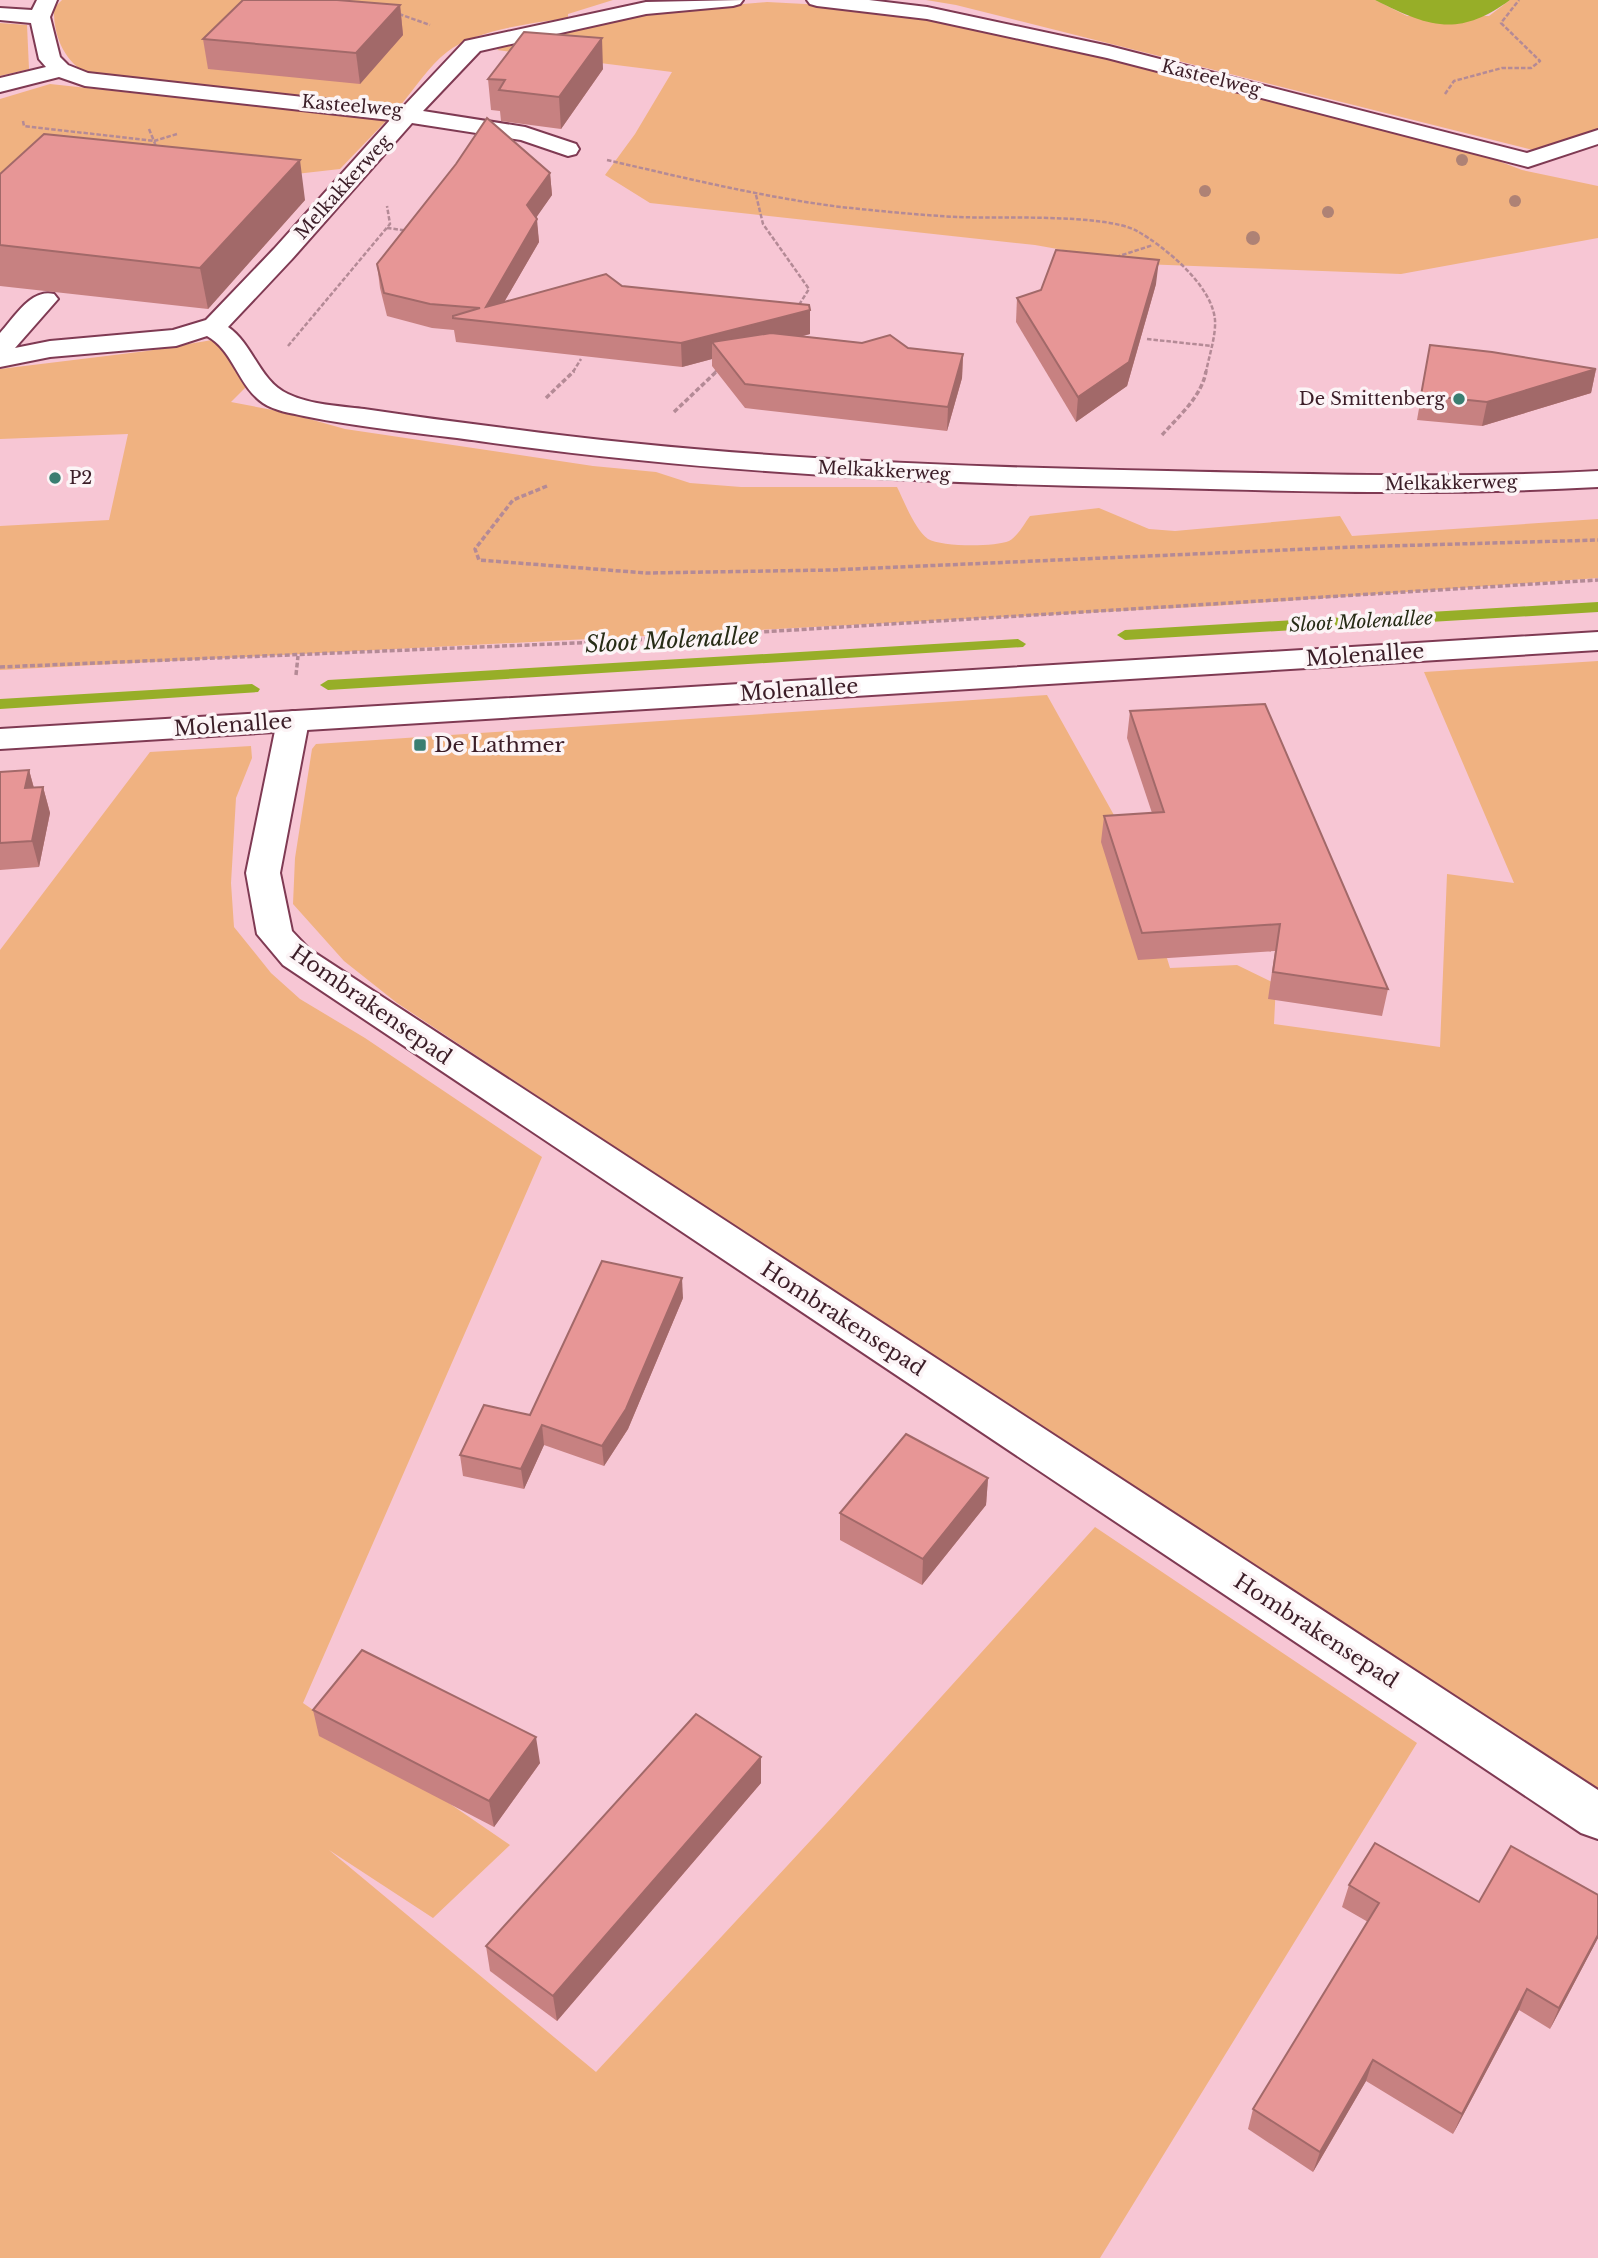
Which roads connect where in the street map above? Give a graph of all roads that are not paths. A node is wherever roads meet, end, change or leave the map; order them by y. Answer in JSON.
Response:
{"nodes":[{"id":1,"x":733,"y":0,"type":"edge"},
{"id":2,"x":817,"y":0,"type":"edge"},
{"id":3,"x":43,"y":9,"type":"edge"},
{"id":4,"x":0,"y":14,"type":"edge"},
{"id":5,"x":60,"y":70,"type":"junction"},
{"id":6,"x":9,"y":83,"type":"edge"},
{"id":7,"x":407,"y":115,"type":"junction"},
{"id":8,"x":1598,"y":137,"type":"edge"},
{"id":9,"x":568,"y":149,"type":"road end"},
{"id":10,"x":45,"y":299,"type":"edge"},
{"id":11,"x":217,"y":322,"type":"junction"},
{"id":12,"x":0,"y":349,"type":"edge"},
{"id":13,"x":0,"y":359,"type":"edge"},
{"id":14,"x":1598,"y":479,"type":"edge"},
{"id":15,"x":1598,"y":641,"type":"edge"},
{"id":16,"x":293,"y":721,"type":"junction"},
{"id":17,"x":0,"y":739,"type":"edge"},
{"id":18,"x":1598,"y":1817,"type":"edge"}],
"edges":[{"from":1,"to":7,"type":"street","name":"Kasteelweg"},
{"from":2,"to":8,"type":"street","name":"Kasteelweg"},
{"from":3,"to":4,"type":"street"},
{"from":3,"to":5,"type":"street"},
{"from":5,"to":6,"type":"street"},
{"from":5,"to":7,"type":"street","name":"Kasteelweg"},
{"from":7,"to":9,"type":"street","name":"Melkakkerweg"},
{"from":7,"to":11,"type":"street","name":"Melkakkerweg"},
{"from":10,"to":12,"type":"street"},
{"from":11,"to":13,"type":"street"},
{"from":11,"to":14,"type":"street","name":"Melkakkerweg"},
{"from":15,"to":16,"type":"street","name":"Molenallee"},
{"from":16,"to":17,"type":"street","name":"Molenallee"},
{"from":16,"to":18,"type":"street","name":"Hombrakensepad"}]}
